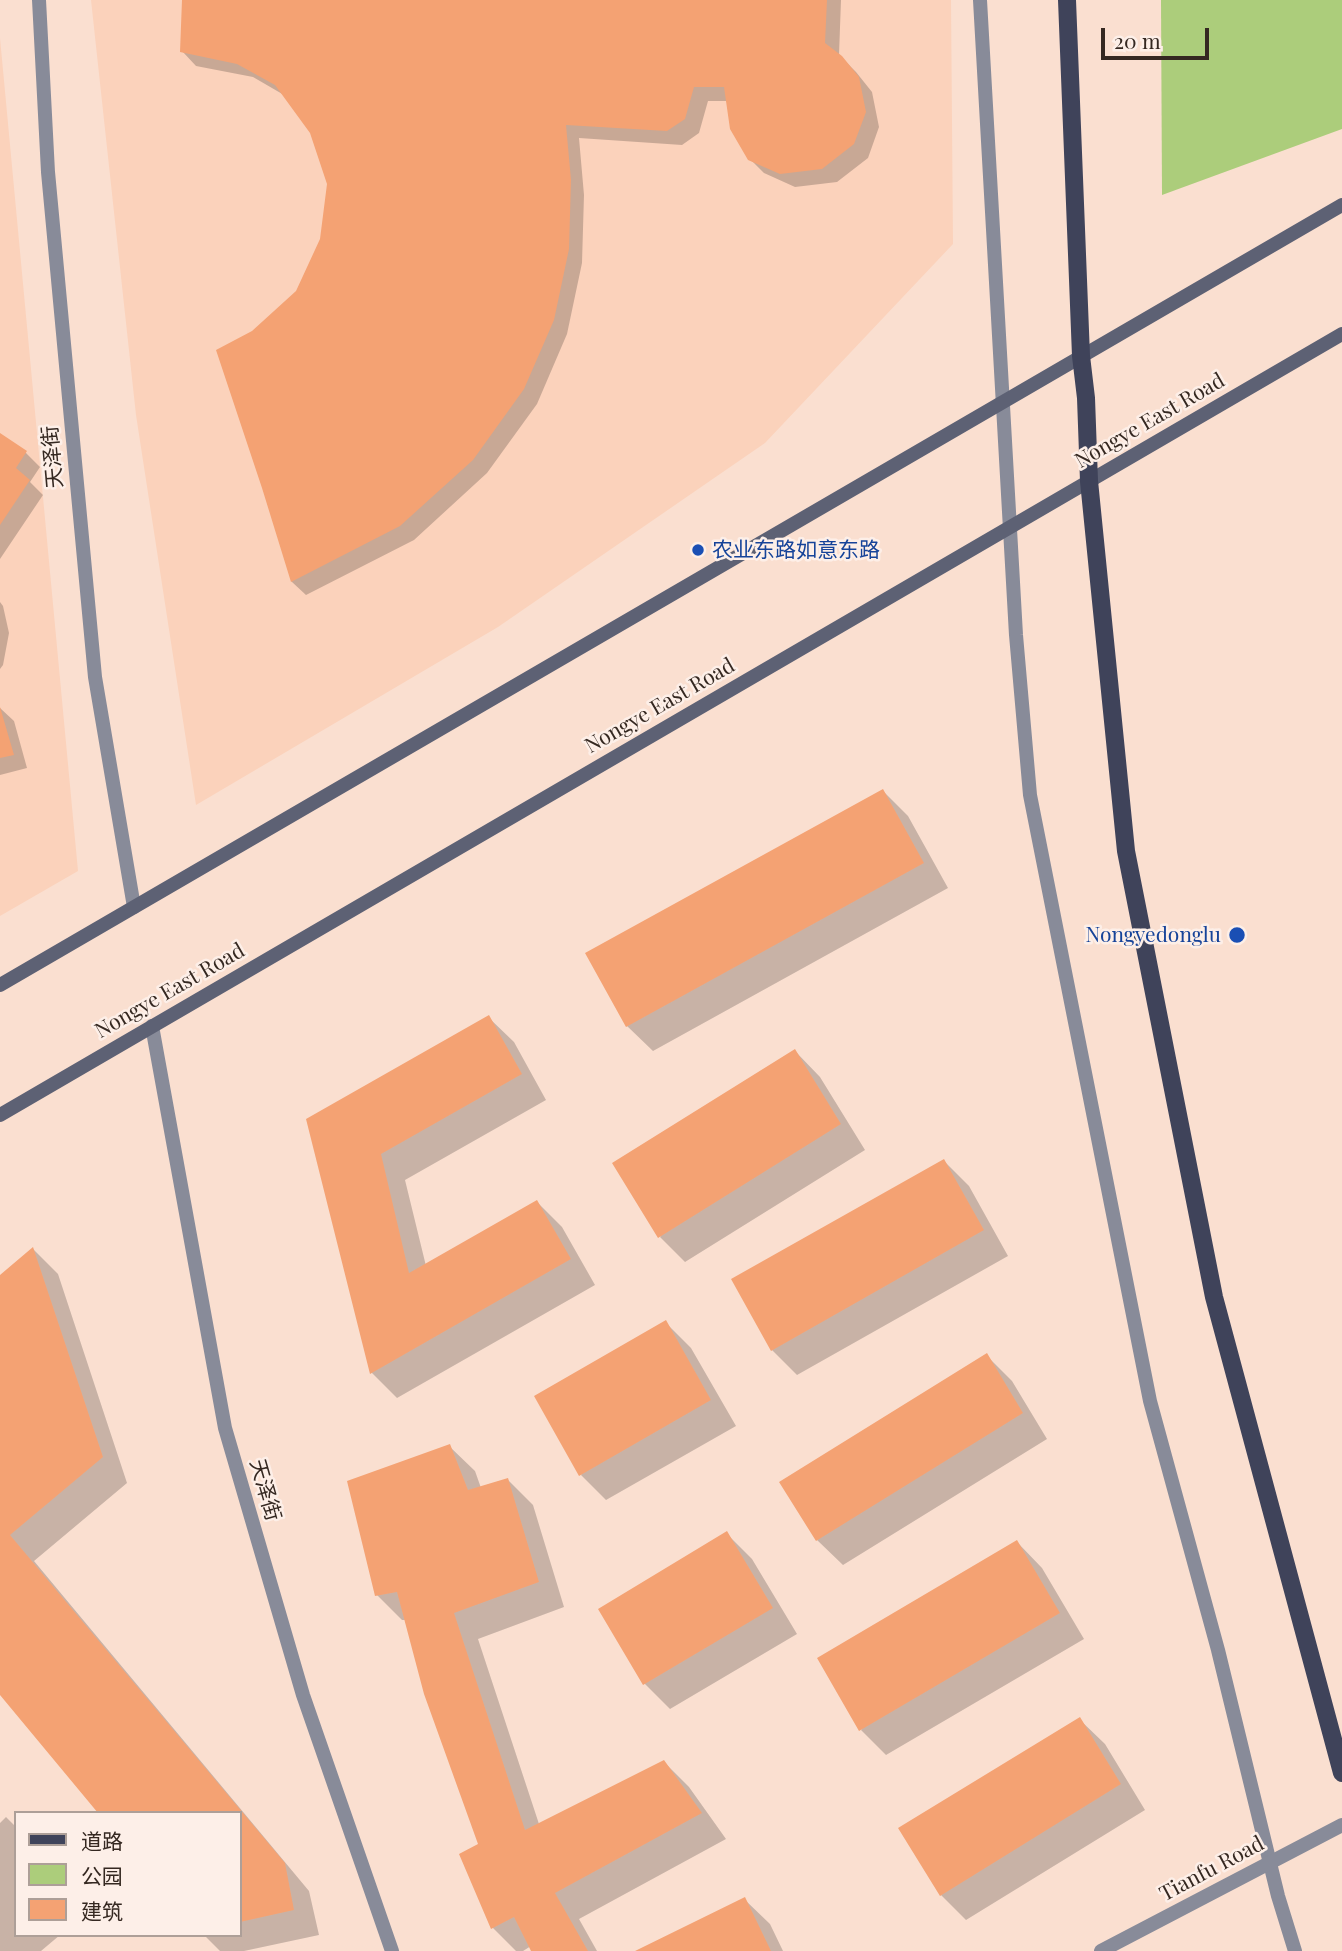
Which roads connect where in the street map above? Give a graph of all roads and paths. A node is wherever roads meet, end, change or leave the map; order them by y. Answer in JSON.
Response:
{"nodes":[{"id":1,"x":39,"y":0,"type":"edge"},
{"id":2,"x":980,"y":0,"type":"edge"},
{"id":3,"x":1067,"y":0,"type":"edge"},
{"id":4,"x":1342,"y":205,"type":"edge"},
{"id":5,"x":1342,"y":334,"type":"edge"},
{"id":6,"x":1081,"y":356,"type":"junction"},
{"id":7,"x":1003,"y":401,"type":"junction"},
{"id":8,"x":1089,"y":481,"type":"junction"},
{"id":9,"x":1010,"y":527,"type":"junction"},
{"id":10,"x":134,"y":907,"type":"junction"},
{"id":11,"x":0,"y":985,"type":"edge"},
{"id":12,"x":152,"y":1026,"type":"junction"},
{"id":13,"x":0,"y":1115,"type":"edge"},
{"id":14,"x":1342,"y":1773,"type":"edge"},
{"id":15,"x":1342,"y":1825,"type":"edge"},
{"id":16,"x":1270,"y":1861,"type":"junction"},
{"id":17,"x":392,"y":1951,"type":"edge"},
{"id":18,"x":1101,"y":1951,"type":"edge"},
{"id":19,"x":1295,"y":1951,"type":"edge"}],
"edges":[{"from":1,"to":10,"type":"street","name":"天泽街"},
{"from":2,"to":7,"type":"street"},
{"from":3,"to":6,"type":"main road"},
{"from":4,"to":6,"type":"main road"},
{"from":5,"to":8,"type":"main road","name":"Nongye East Road"},
{"from":6,"to":7,"type":"main road"},
{"from":6,"to":8,"type":"main road"},
{"from":7,"to":9,"type":"street"},
{"from":7,"to":10,"type":"main road"},
{"from":8,"to":9,"type":"main road","name":"Nongye East Road"},
{"from":8,"to":14,"type":"main road"},
{"from":9,"to":12,"type":"main road","name":"Nongye East Road"},
{"from":9,"to":16,"type":"street"},
{"from":10,"to":11,"type":"main road"},
{"from":12,"to":13,"type":"main road","name":"Nongye East Road"},
{"from":12,"to":17,"type":"street","name":"天泽街"},
{"from":15,"to":16,"type":"street","name":"Tianfu Road"},
{"from":16,"to":18,"type":"street","name":"Tianfu Road"},
{"from":16,"to":19,"type":"street"}]}
